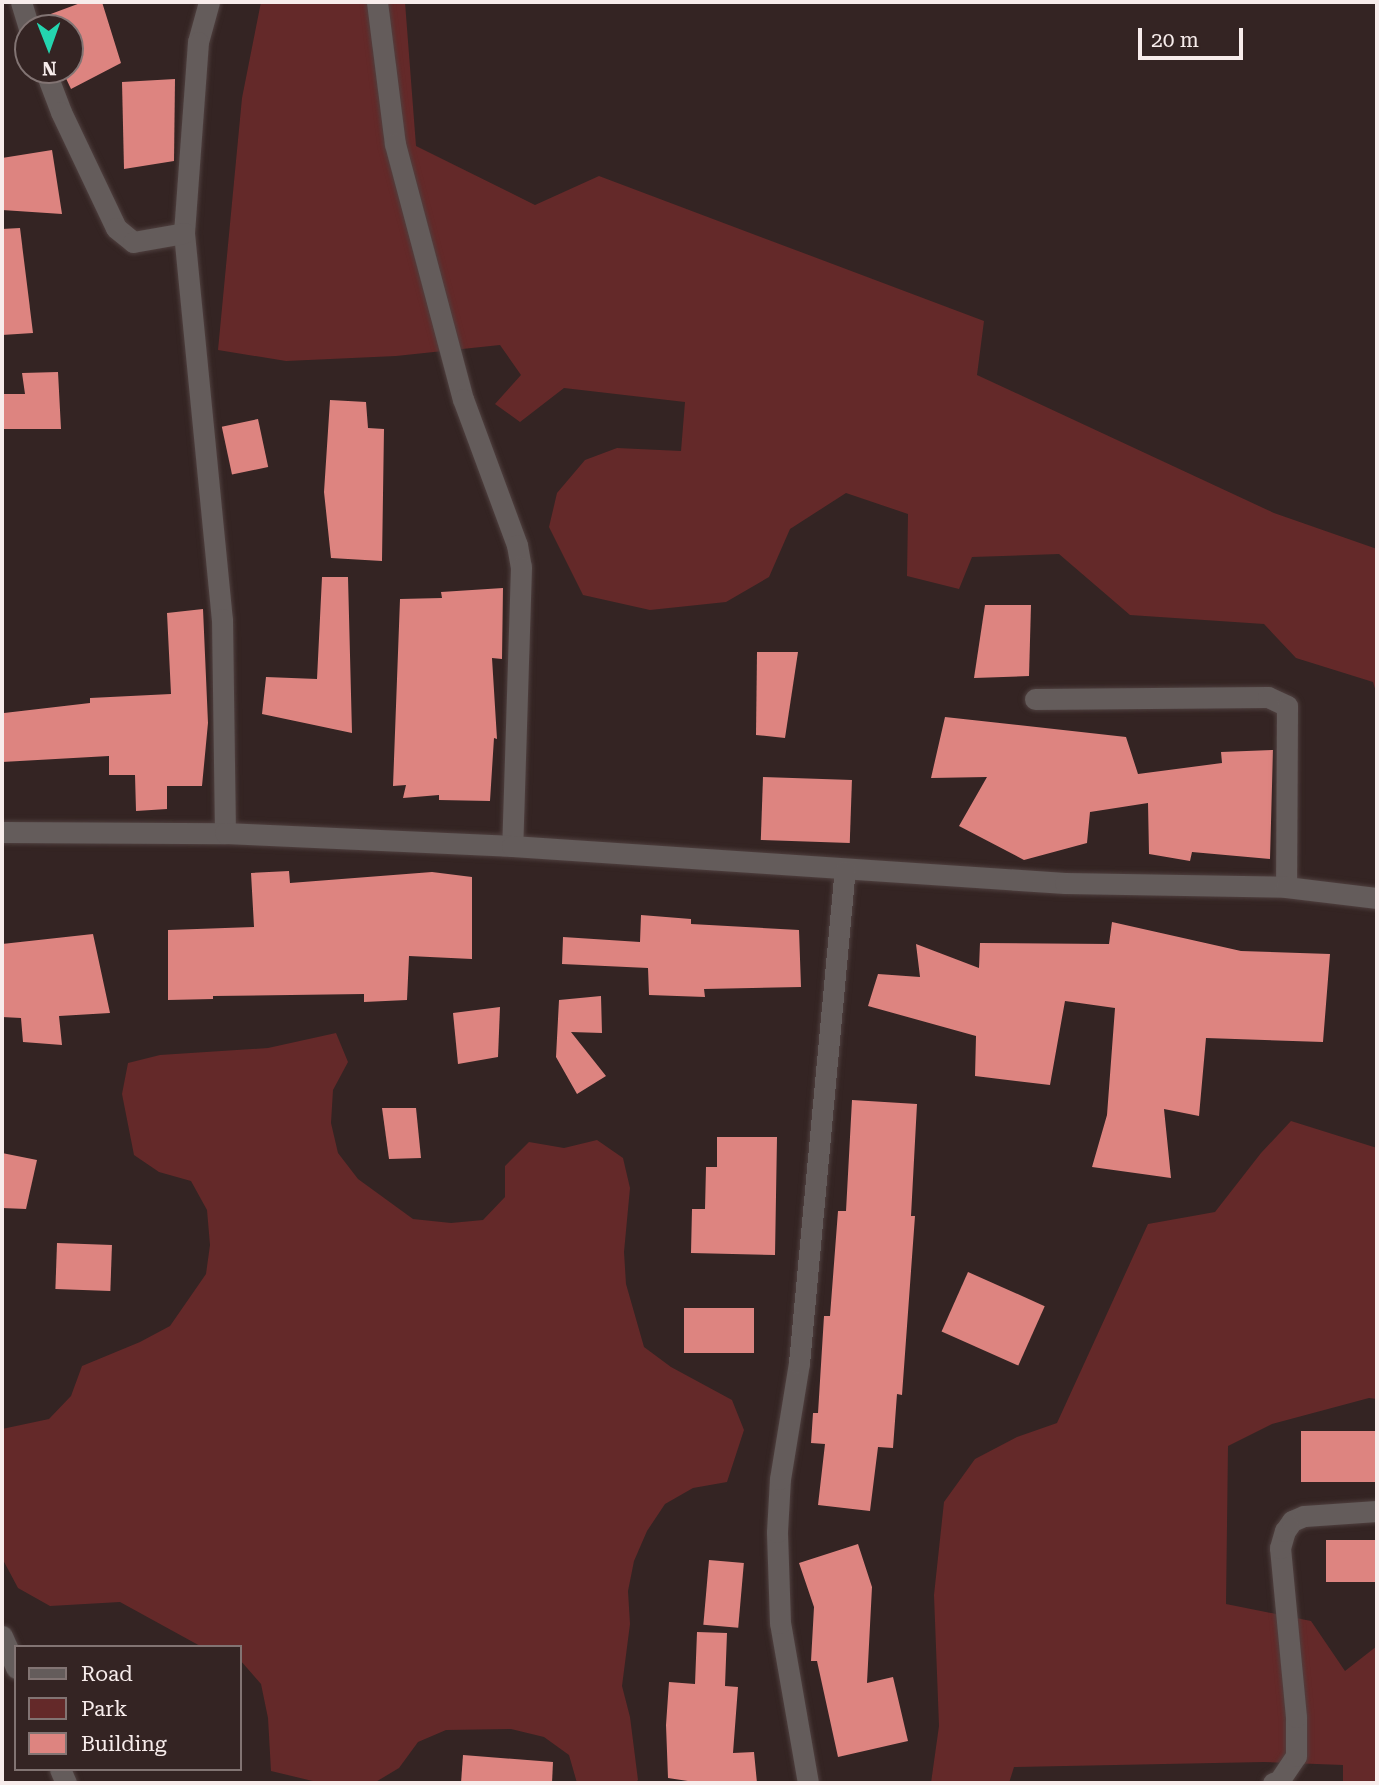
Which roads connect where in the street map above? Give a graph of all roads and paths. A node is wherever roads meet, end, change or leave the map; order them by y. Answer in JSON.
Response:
{"nodes":[{"id":1,"x":209,"y":2,"type":"edge"},
{"id":2,"x":377,"y":2,"type":"edge"},
{"id":3,"x":50,"y":84,"type":"edge"},
{"id":4,"x":184,"y":233,"type":"junction"},
{"id":5,"x":1035,"y":699,"type":"dead end"},
{"id":6,"x":2,"y":832,"type":"edge"},
{"id":7,"x":225,"y":833,"type":"junction"},
{"id":8,"x":512,"y":846,"type":"junction"},
{"id":9,"x":845,"y":871,"type":"junction"},
{"id":10,"x":1286,"y":887,"type":"junction"},
{"id":11,"x":1377,"y":898,"type":"edge"},
{"id":12,"x":1377,"y":1511,"type":"edge"},
{"id":13,"x":2,"y":1636,"type":"edge"},
{"id":14,"x":14,"y":1663,"type":"edge"},
{"id":15,"x":808,"y":1783,"type":"edge"},
{"id":16,"x":1273,"y":1783,"type":"edge"}],
"edges":[{"from":1,"to":4,"type":"street"},
{"from":2,"to":8,"type":"street"},
{"from":3,"to":4,"type":"street"},
{"from":4,"to":7,"type":"street"},
{"from":5,"to":10,"type":"street"},
{"from":6,"to":7,"type":"street"},
{"from":7,"to":8,"type":"street"},
{"from":8,"to":9,"type":"street"},
{"from":9,"to":10,"type":"street"},
{"from":9,"to":15,"type":"street"},
{"from":10,"to":11,"type":"street"},
{"from":12,"to":16,"type":"street"},
{"from":13,"to":14,"type":"street"}]}
